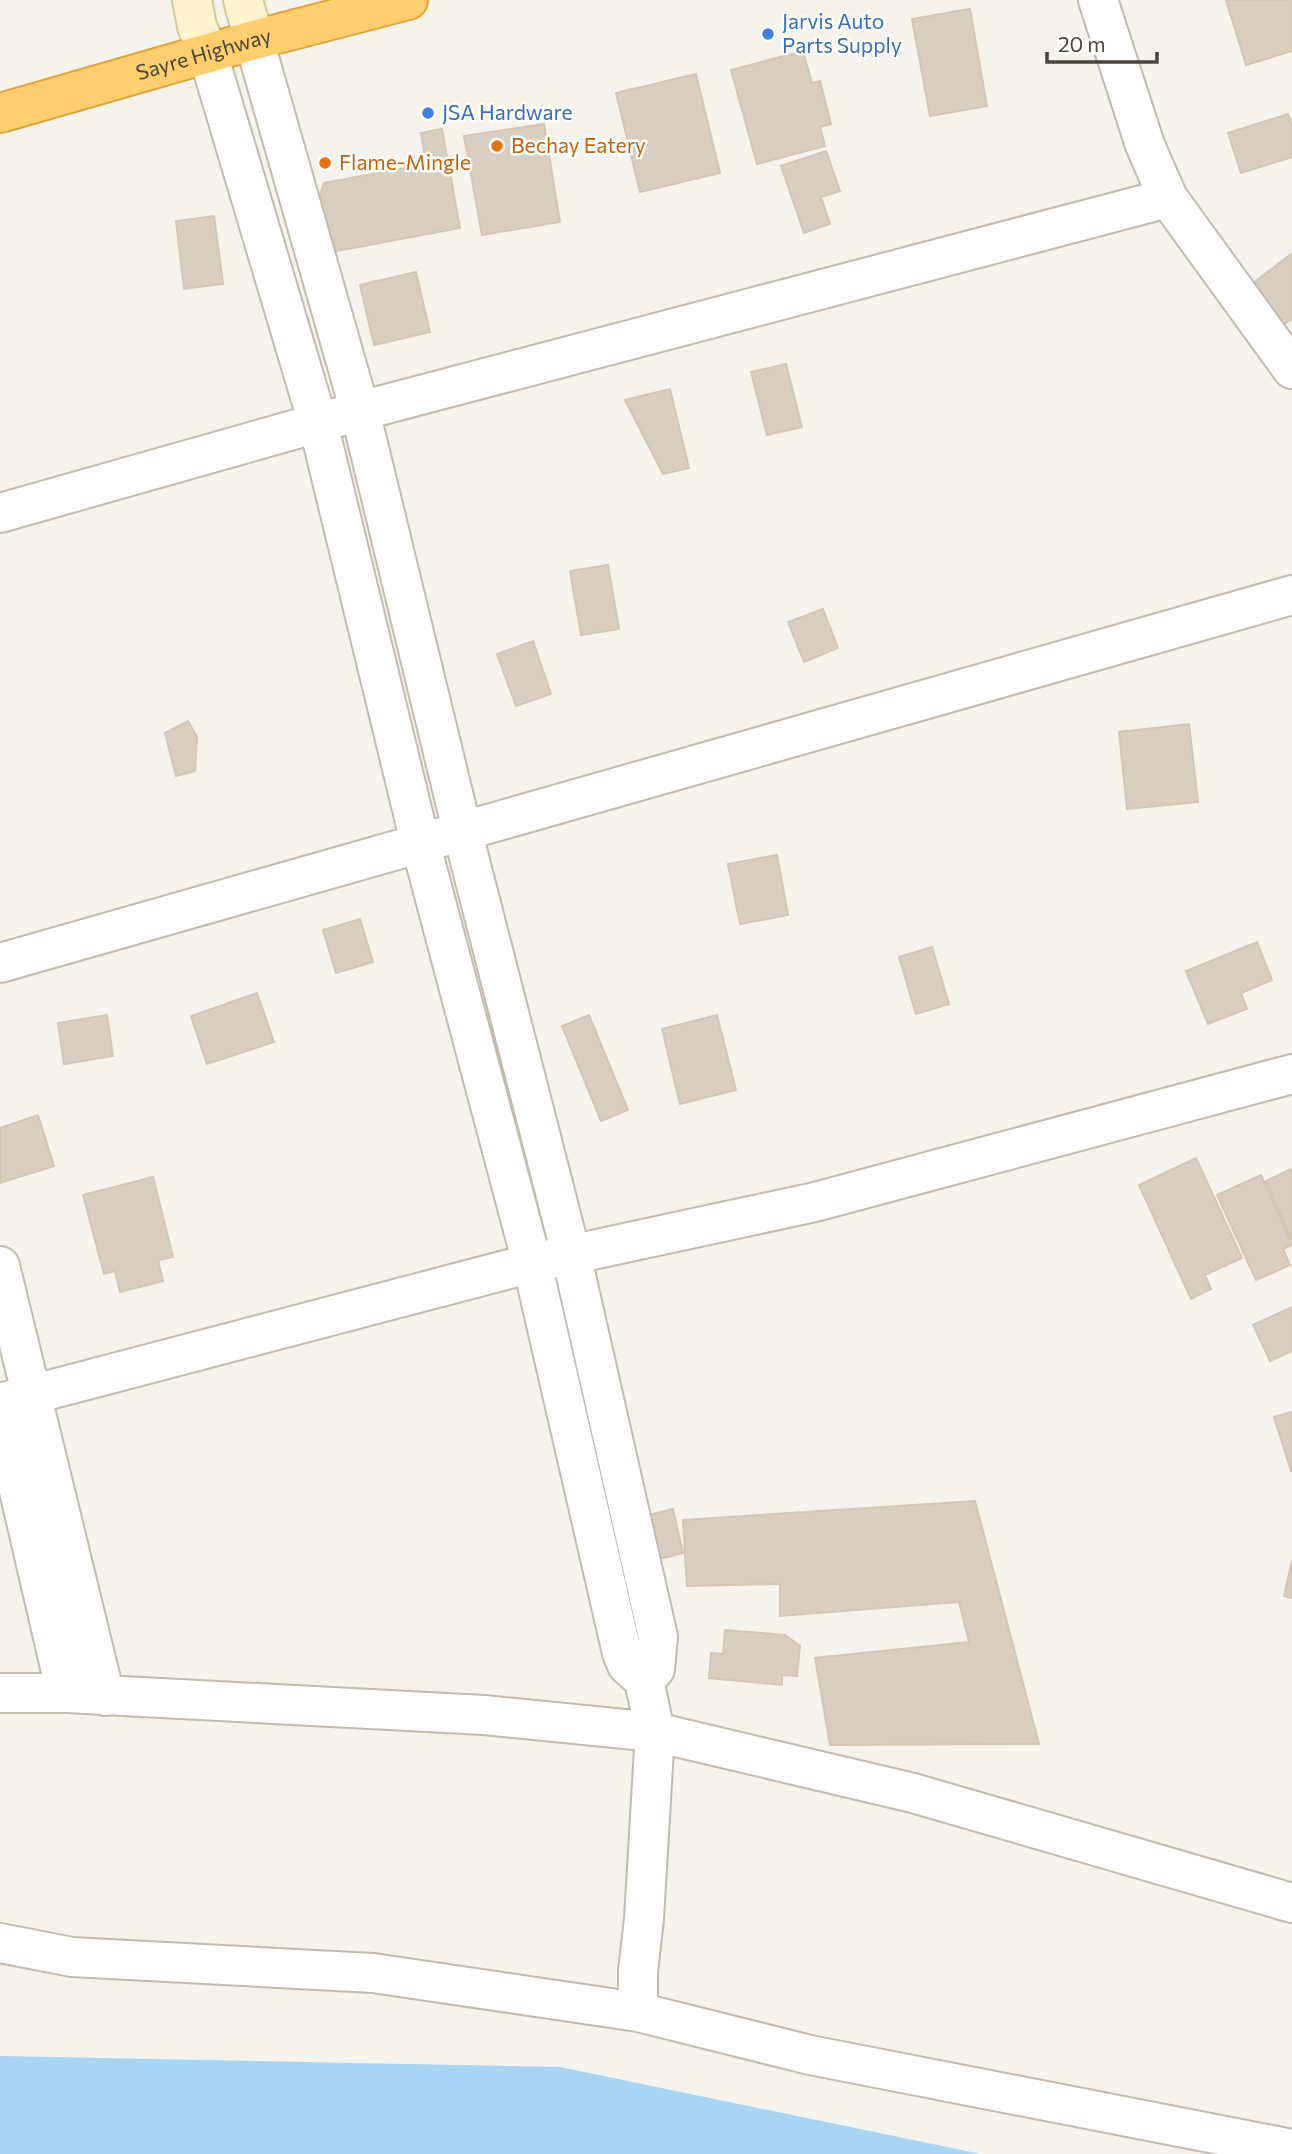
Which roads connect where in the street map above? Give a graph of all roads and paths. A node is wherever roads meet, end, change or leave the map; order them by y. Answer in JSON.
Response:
{"nodes":[{"id":1,"x":192,"y":0,"type":"edge"},
{"id":2,"x":243,"y":0,"type":"edge"},
{"id":3,"x":408,"y":0,"type":"edge"},
{"id":4,"x":1097,"y":0,"type":"edge"},
{"id":5,"x":254,"y":40,"type":"junction"},
{"id":6,"x":208,"y":54,"type":"junction"},
{"id":7,"x":0,"y":113,"type":"edge"},
{"id":8,"x":1168,"y":198,"type":"junction"},
{"id":9,"x":1292,"y":369,"type":"edge"},
{"id":10,"x":360,"y":411,"type":"junction"},
{"id":11,"x":318,"y":423,"type":"junction"},
{"id":12,"x":0,"y":513,"type":"edge"},
{"id":13,"x":1292,"y":595,"type":"edge"},
{"id":14,"x":462,"y":830,"type":"junction"},
{"id":15,"x":421,"y":842,"type":"junction"},
{"id":16,"x":0,"y":963,"type":"edge"},
{"id":17,"x":1292,"y":1074,"type":"edge"},
{"id":18,"x":571,"y":1254,"type":"junction"},
{"id":19,"x":532,"y":1263,"type":"junction"},
{"id":20,"x":0,"y":1266,"type":"edge"},
{"id":21,"x":10,"y":1402,"type":"edge"},
{"id":22,"x":644,"y":1681,"type":"junction"},
{"id":23,"x":0,"y":1693,"type":"edge"},
{"id":24,"x":66,"y":1693,"type":"junction"},
{"id":25,"x":105,"y":1696,"type":"junction"},
{"id":26,"x":655,"y":1732,"type":"junction"},
{"id":27,"x":1292,"y":1903,"type":"edge"},
{"id":28,"x":0,"y":1943,"type":"edge"},
{"id":29,"x":638,"y":2012,"type":"junction"},
{"id":30,"x":1292,"y":2149,"type":"edge"}],
"edges":[{"from":1,"to":6,"type":"main road"},
{"from":2,"to":5,"type":"main road"},
{"from":3,"to":5,"type":"highway","name":"Sayre Highway"},
{"from":4,"to":8,"type":"street"},
{"from":5,"to":6,"type":"highway","name":"Sayre Highway"},
{"from":5,"to":10,"type":"street"},
{"from":6,"to":7,"type":"highway","name":"Sayre Highway"},
{"from":6,"to":11,"type":"street"},
{"from":8,"to":9,"type":"street"},
{"from":8,"to":10,"type":"street"},
{"from":10,"to":11,"type":"street"},
{"from":10,"to":14,"type":"street"},
{"from":11,"to":12,"type":"street"},
{"from":11,"to":15,"type":"street"},
{"from":13,"to":14,"type":"street"},
{"from":14,"to":15,"type":"street"},
{"from":14,"to":18,"type":"street"},
{"from":15,"to":16,"type":"street"},
{"from":15,"to":19,"type":"street"},
{"from":17,"to":18,"type":"street"},
{"from":18,"to":19,"type":"street"},
{"from":18,"to":22,"type":"street"},
{"from":19,"to":21,"type":"street"},
{"from":19,"to":22,"type":"street"},
{"from":20,"to":21,"type":"street"},
{"from":21,"to":24,"type":"street"},
{"from":21,"to":25,"type":"street"},
{"from":22,"to":26,"type":"street"},
{"from":23,"to":24,"type":"street"},
{"from":24,"to":25,"type":"street"},
{"from":25,"to":26,"type":"street"},
{"from":26,"to":27,"type":"street"},
{"from":26,"to":29,"type":"street"},
{"from":28,"to":29,"type":"street"},
{"from":29,"to":30,"type":"street"}]}
